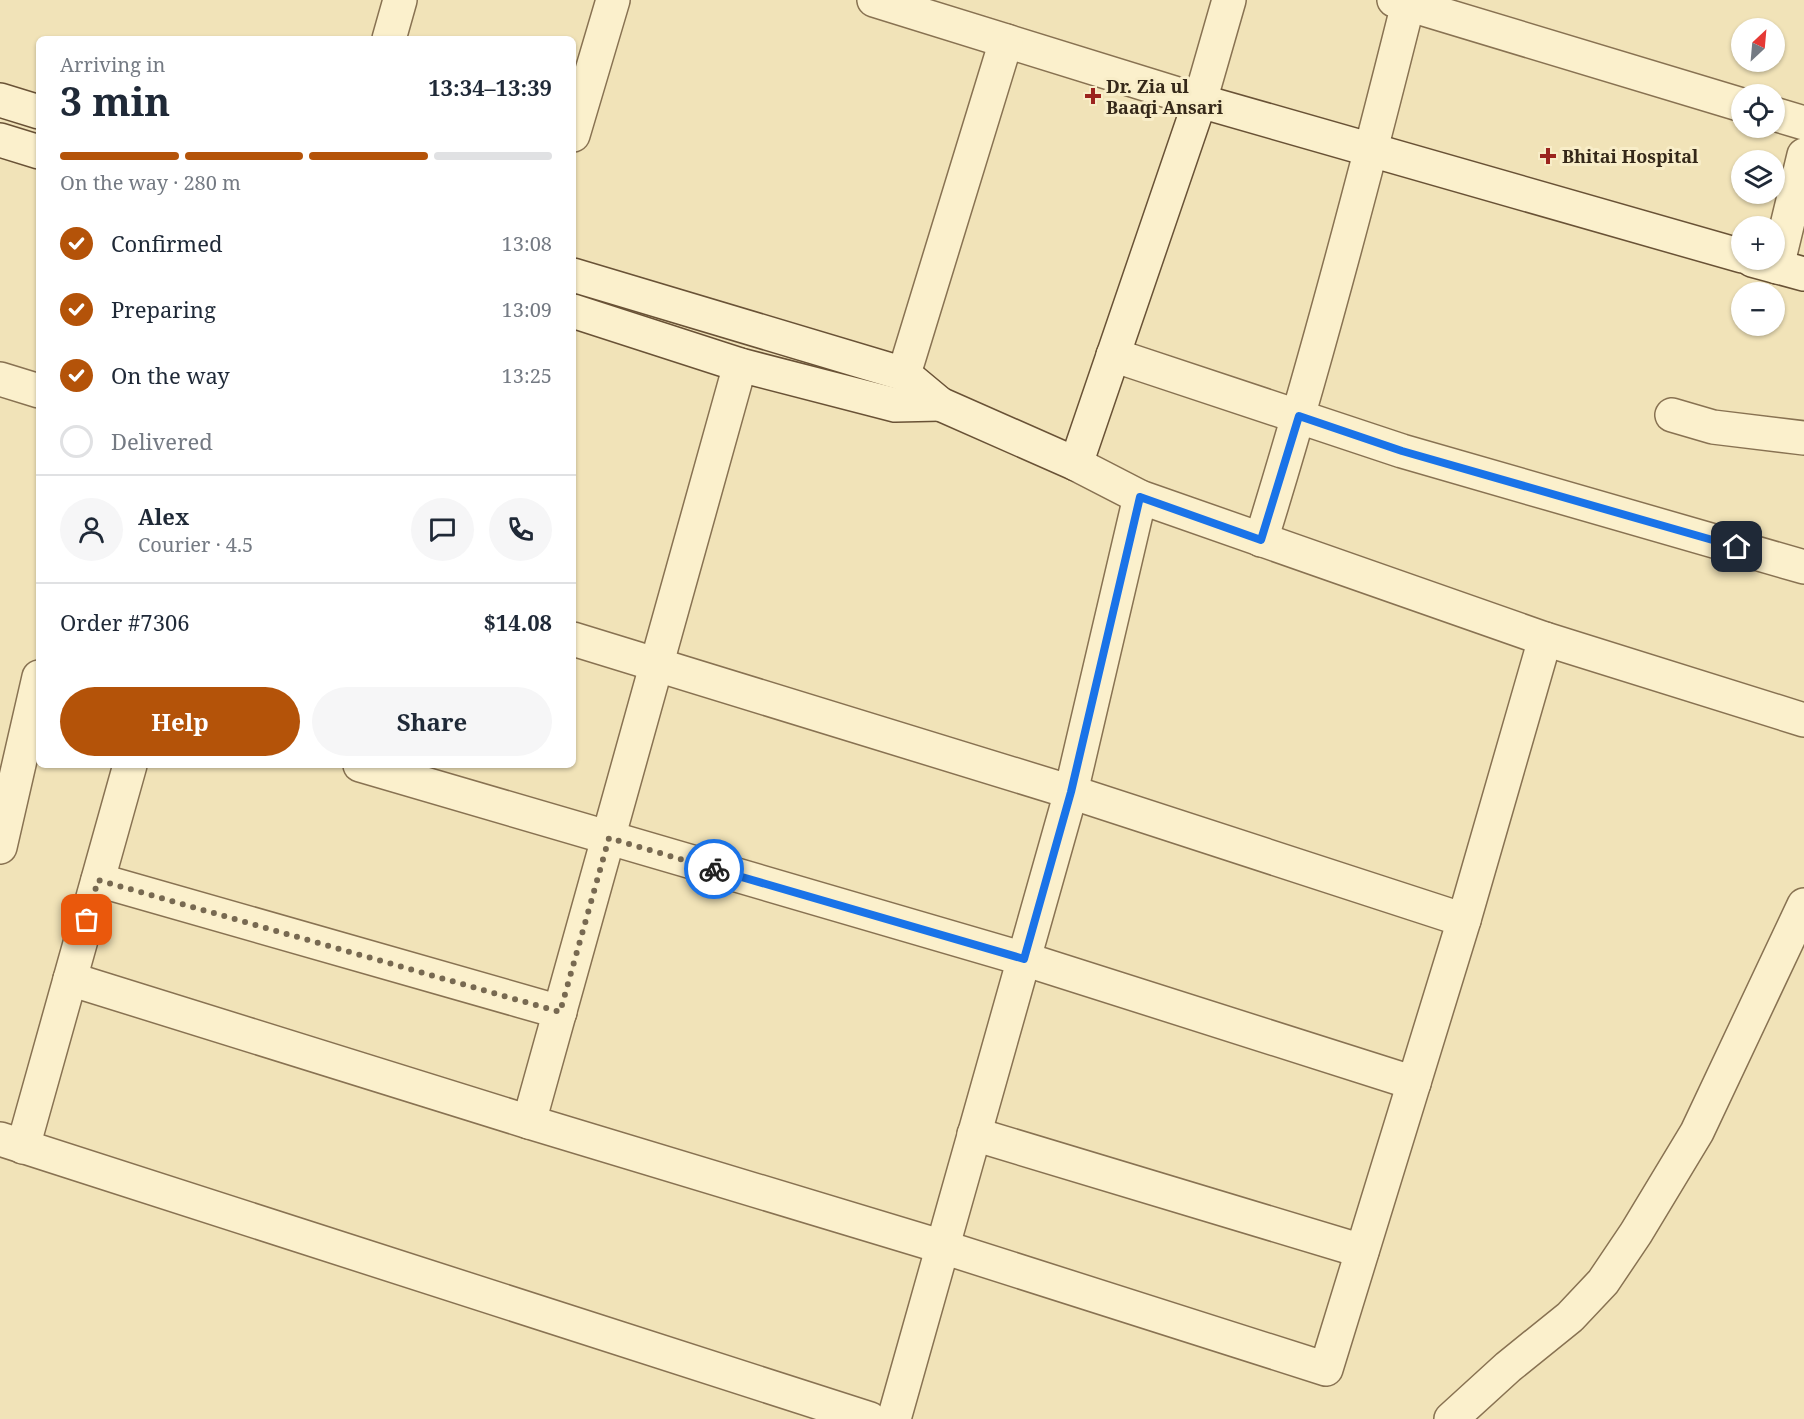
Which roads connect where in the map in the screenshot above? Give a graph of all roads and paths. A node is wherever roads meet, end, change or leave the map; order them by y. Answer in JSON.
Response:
{"nodes":[{"id":1,"x":400,"y":0,"type":"edge"},
{"id":2,"x":613,"y":0,"type":"edge"},
{"id":3,"x":874,"y":0,"type":"edge"},
{"id":4,"x":1229,"y":0,"type":"edge"},
{"id":5,"x":1401,"y":2,"type":"edge"},
{"id":6,"x":390,"y":36,"type":"edge"},
{"id":7,"x":1006,"y":41,"type":"junction"},
{"id":8,"x":0,"y":100,"type":"edge"},
{"id":9,"x":1200,"y":101,"type":"junction"},
{"id":10,"x":1731,"y":102,"type":"edge"},
{"id":11,"x":36,"y":111,"type":"edge"},
{"id":12,"x":1785,"y":117,"type":"edge"},
{"id":13,"x":1804,"y":123,"type":"edge"},
{"id":14,"x":576,"y":125,"type":"edge"},
{"id":15,"x":0,"y":140,"type":"edge"},
{"id":16,"x":36,"y":151,"type":"edge"},
{"id":17,"x":1371,"y":151,"type":"junction"},
{"id":18,"x":1804,"y":155,"type":"edge"},
{"id":19,"x":1785,"y":237,"type":"edge"},
{"id":20,"x":1731,"y":253,"type":"edge"},
{"id":21,"x":576,"y":276,"type":"edge"},
{"id":22,"x":576,"y":312,"type":"edge"},
{"id":23,"x":1113,"y":355,"type":"junction"},
{"id":24,"x":740,"y":365,"type":"junction"},
{"id":25,"x":904,"y":374,"type":"junction"},
{"id":26,"x":0,"y":379,"type":"edge"},
{"id":27,"x":36,"y":390,"type":"edge"},
{"id":28,"x":940,"y":404,"type":"junction"},
{"id":29,"x":1299,"y":416,"type":"junction"},
{"id":30,"x":1672,"y":416,"type":"dead end"},
{"id":31,"x":1804,"y":438,"type":"edge"},
{"id":32,"x":1076,"y":464,"type":"junction"},
{"id":33,"x":1140,"y":497,"type":"junction"},
{"id":34,"x":1261,"y":540,"type":"junction"},
{"id":35,"x":1804,"y":567,"type":"edge"},
{"id":36,"x":1545,"y":639,"type":"junction"},
{"id":37,"x":576,"y":640,"type":"edge"},
{"id":38,"x":657,"y":665,"type":"junction"},
{"id":39,"x":36,"y":690,"type":"edge"},
{"id":40,"x":1804,"y":720,"type":"edge"},
{"id":41,"x":129,"y":768,"type":"edge"},
{"id":42,"x":370,"y":768,"type":"edge"},
{"id":43,"x":1071,"y":792,"type":"junction"},
{"id":44,"x":609,"y":838,"type":"junction"},
{"id":45,"x":0,"y":847,"type":"edge"},
{"id":46,"x":98,"y":880,"type":"junction"},
{"id":47,"x":1804,"y":906,"type":"edge"},
{"id":48,"x":1464,"y":920,"type":"junction"},
{"id":49,"x":1024,"y":959,"type":"junction"},
{"id":50,"x":70,"y":979,"type":"junction"},
{"id":51,"x":560,"y":1012,"type":"junction"},
{"id":52,"x":1414,"y":1083,"type":"junction"},
{"id":53,"x":529,"y":1122,"type":"junction"},
{"id":54,"x":974,"y":1134,"type":"junction"},
{"id":55,"x":11,"y":1143,"type":"edge"},
{"id":56,"x":943,"y":1247,"type":"junction"},
{"id":57,"x":1362,"y":1251,"type":"junction"},
{"id":58,"x":870,"y":1419,"type":"edge"},
{"id":59,"x":894,"y":1419,"type":"edge"},
{"id":60,"x":1451,"y":1419,"type":"edge"}],
"edges":[{"from":1,"to":6,"type":"street"},
{"from":2,"to":14,"type":"street"},
{"from":3,"to":7,"type":"street"},
{"from":4,"to":9,"type":"street"},
{"from":5,"to":10,"type":"street"},
{"from":5,"to":17,"type":"street"},
{"from":7,"to":9,"type":"street"},
{"from":7,"to":25,"type":"street"},
{"from":8,"to":11,"type":"street"},
{"from":9,"to":17,"type":"street"},
{"from":9,"to":23,"type":"street"},
{"from":12,"to":13,"type":"street"},
{"from":15,"to":16,"type":"street"},
{"from":17,"to":20,"type":"street"},
{"from":17,"to":29,"type":"street"},
{"from":18,"to":19,"type":"street"},
{"from":21,"to":25,"type":"street"},
{"from":22,"to":24,"type":"street"},
{"from":23,"to":29,"type":"street"},
{"from":23,"to":32,"type":"street"},
{"from":24,"to":28,"type":"street"},
{"from":24,"to":38,"type":"street"},
{"from":25,"to":28,"type":"street"},
{"from":26,"to":27,"type":"street"},
{"from":28,"to":32,"type":"street"},
{"from":29,"to":34,"type":"street"},
{"from":29,"to":35,"type":"street"},
{"from":30,"to":31,"type":"street"},
{"from":32,"to":33,"type":"street"},
{"from":33,"to":34,"type":"street"},
{"from":33,"to":43,"type":"street"},
{"from":34,"to":36,"type":"street"},
{"from":36,"to":40,"type":"street"},
{"from":36,"to":48,"type":"street"},
{"from":37,"to":38,"type":"street"},
{"from":38,"to":43,"type":"street"},
{"from":38,"to":44,"type":"street"},
{"from":39,"to":45,"type":"street"},
{"from":41,"to":46,"type":"street"},
{"from":42,"to":44,"type":"street"},
{"from":43,"to":48,"type":"street"},
{"from":43,"to":49,"type":"street"},
{"from":44,"to":49,"type":"street"},
{"from":44,"to":51,"type":"street"},
{"from":46,"to":50,"type":"street"},
{"from":46,"to":51,"type":"street"},
{"from":47,"to":60,"type":"street"},
{"from":48,"to":52,"type":"street"},
{"from":49,"to":52,"type":"street"},
{"from":49,"to":54,"type":"street"},
{"from":50,"to":53,"type":"street"},
{"from":50,"to":55,"type":"street"},
{"from":51,"to":53,"type":"street"},
{"from":52,"to":57,"type":"street"},
{"from":53,"to":56,"type":"street"},
{"from":54,"to":56,"type":"street"},
{"from":54,"to":57,"type":"street"},
{"from":55,"to":58,"type":"street"},
{"from":56,"to":57,"type":"street"},
{"from":56,"to":59,"type":"street"}]}
